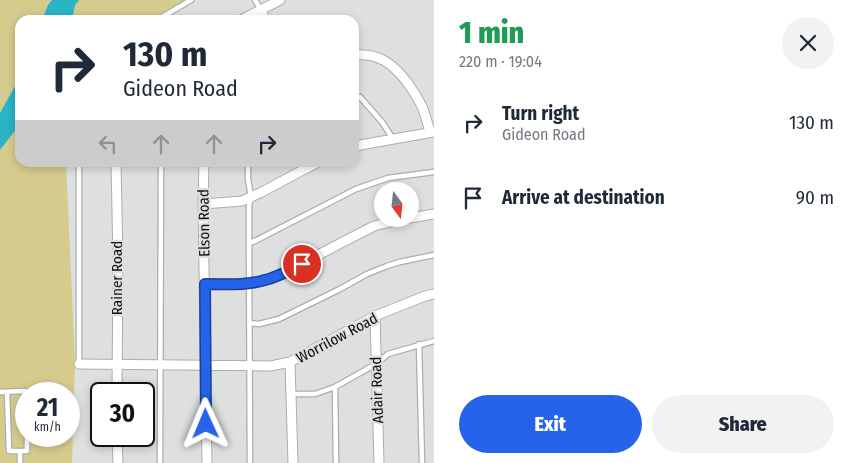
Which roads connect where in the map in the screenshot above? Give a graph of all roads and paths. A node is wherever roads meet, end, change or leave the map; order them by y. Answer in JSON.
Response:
{"nodes":[{"id":1,"x":191,"y":0,"type":"edge"},
{"id":2,"x":255,"y":0,"type":"edge"},
{"id":3,"x":280,"y":0,"type":"edge"},
{"id":4,"x":260,"y":10,"type":"junction"},
{"id":5,"x":165,"y":15,"type":"edge"},
{"id":6,"x":250,"y":15,"type":"edge"},
{"id":7,"x":262,"y":15,"type":"edge"},
{"id":8,"x":359,"y":55,"type":"edge"},
{"id":9,"x":359,"y":98,"type":"edge"},
{"id":10,"x":432,"y":132,"type":"edge"},
{"id":11,"x":394,"y":139,"type":"junction"},
{"id":12,"x":359,"y":146,"type":"edge"},
{"id":13,"x":79,"y":167,"type":"edge"},
{"id":14,"x":116,"y":167,"type":"edge"},
{"id":15,"x":161,"y":167,"type":"edge"},
{"id":16,"x":204,"y":167,"type":"edge"},
{"id":17,"x":248,"y":167,"type":"edge"},
{"id":18,"x":308,"y":167,"type":"edge"},
{"id":19,"x":434,"y":172,"type":"edge"},
{"id":20,"x":251,"y":197,"type":"junction"},
{"id":21,"x":203,"y":204,"type":"junction"},
{"id":22,"x":434,"y":214,"type":"edge"},
{"id":23,"x":419,"y":216,"type":"edge"},
{"id":24,"x":374,"y":226,"type":"edge"},
{"id":25,"x":249,"y":243,"type":"junction"},
{"id":26,"x":434,"y":255,"type":"edge"},
{"id":27,"x":205,"y":284,"type":"junction"},
{"id":28,"x":249,"y":284,"type":"junction"},
{"id":29,"x":434,"y":294,"type":"edge"},
{"id":30,"x":376,"y":316,"type":"junction"},
{"id":31,"x":249,"y":323,"type":"junction"},
{"id":32,"x":434,"y":341,"type":"edge"},
{"id":33,"x":420,"y":344,"type":"junction"},
{"id":34,"x":290,"y":362,"type":"junction"},
{"id":35,"x":79,"y":364,"type":"joint"},
{"id":36,"x":116,"y":364,"type":"junction"},
{"id":37,"x":376,"y":364,"type":"junction"},
{"id":38,"x":160,"y":365,"type":"junction"},
{"id":39,"x":205,"y":366,"type":"junction"},
{"id":40,"x":249,"y":366,"type":"junction"},
{"id":41,"x":117,"y":382,"type":"edge"},
{"id":42,"x":335,"y":387,"type":"junction"},
{"id":43,"x":0,"y":392,"type":"edge"},
{"id":44,"x":7,"y":392,"type":"junction"},
{"id":45,"x":15,"y":392,"type":"edge"},
{"id":46,"x":291,"y":394,"type":"junction"},
{"id":47,"x":27,"y":447,"type":"edge"},
{"id":48,"x":117,"y":447,"type":"edge"},
{"id":49,"x":20,"y":451,"type":"junction"},
{"id":50,"x":20,"y":463,"type":"edge"},
{"id":51,"x":118,"y":463,"type":"edge"},
{"id":52,"x":160,"y":463,"type":"edge"},
{"id":53,"x":207,"y":463,"type":"edge"},
{"id":54,"x":250,"y":463,"type":"edge"},
{"id":55,"x":293,"y":463,"type":"edge"},
{"id":56,"x":336,"y":463,"type":"edge"},
{"id":57,"x":379,"y":463,"type":"edge"},
{"id":58,"x":422,"y":463,"type":"edge"}],
"edges":[{"from":1,"to":5,"type":"lane"},
{"from":2,"to":4,"type":"lane"},
{"from":3,"to":4,"type":"street"},
{"from":4,"to":6,"type":"street"},
{"from":4,"to":7,"type":"street"},
{"from":8,"to":10,"type":"street"},
{"from":9,"to":11,"type":"lane"},
{"from":10,"to":11,"type":"street"},
{"from":11,"to":12,"type":"street"},
{"from":13,"to":35,"type":"lane"},
{"from":14,"to":36,"type":"street","name":"Rainer Road"},
{"from":15,"to":38,"type":"lane"},
{"from":16,"to":21,"type":"street","name":"Elson Road"},
{"from":17,"to":20,"type":"lane"},
{"from":18,"to":20,"type":"street"},
{"from":19,"to":25,"type":"lane"},
{"from":20,"to":21,"type":"street"},
{"from":20,"to":25,"type":"lane"},
{"from":21,"to":27,"type":"street","name":"Elson Road"},
{"from":22,"to":23,"type":"street"},
{"from":24,"to":28,"type":"street"},
{"from":25,"to":28,"type":"lane"},
{"from":26,"to":31,"type":"lane"},
{"from":27,"to":28,"type":"street"},
{"from":27,"to":39,"type":"street","name":"Elson Road"},
{"from":28,"to":31,"type":"lane"},
{"from":29,"to":30,"type":"street","name":"Worrilow Road"},
{"from":30,"to":34,"type":"street","name":"Worrilow Road"},
{"from":30,"to":37,"type":"street","name":"Adair Road"},
{"from":31,"to":40,"type":"lane"},
{"from":32,"to":33,"type":"lane"},
{"from":33,"to":37,"type":"lane"},
{"from":33,"to":58,"type":"lane"},
{"from":34,"to":40,"type":"street","name":"Worrilow Road"},
{"from":34,"to":46,"type":"street"},
{"from":35,"to":36,"type":"street","name":"Worrilow Road"},
{"from":36,"to":38,"type":"street","name":"Worrilow Road"},
{"from":36,"to":41,"type":"street","name":"Rainer Road"},
{"from":37,"to":42,"type":"lane"},
{"from":37,"to":57,"type":"street","name":"Adair Road"},
{"from":38,"to":39,"type":"street","name":"Worrilow Road"},
{"from":38,"to":52,"type":"lane"},
{"from":39,"to":40,"type":"street","name":"Worrilow Road"},
{"from":39,"to":53,"type":"street","name":"Elson Road"},
{"from":40,"to":54,"type":"lane"},
{"from":42,"to":46,"type":"lane"},
{"from":42,"to":56,"type":"lane"},
{"from":43,"to":44,"type":"lane"},
{"from":44,"to":45,"type":"lane"},
{"from":44,"to":49,"type":"lane"},
{"from":46,"to":55,"type":"street"},
{"from":47,"to":49,"type":"lane"},
{"from":48,"to":51,"type":"street"},
{"from":49,"to":50,"type":"lane"}]}
